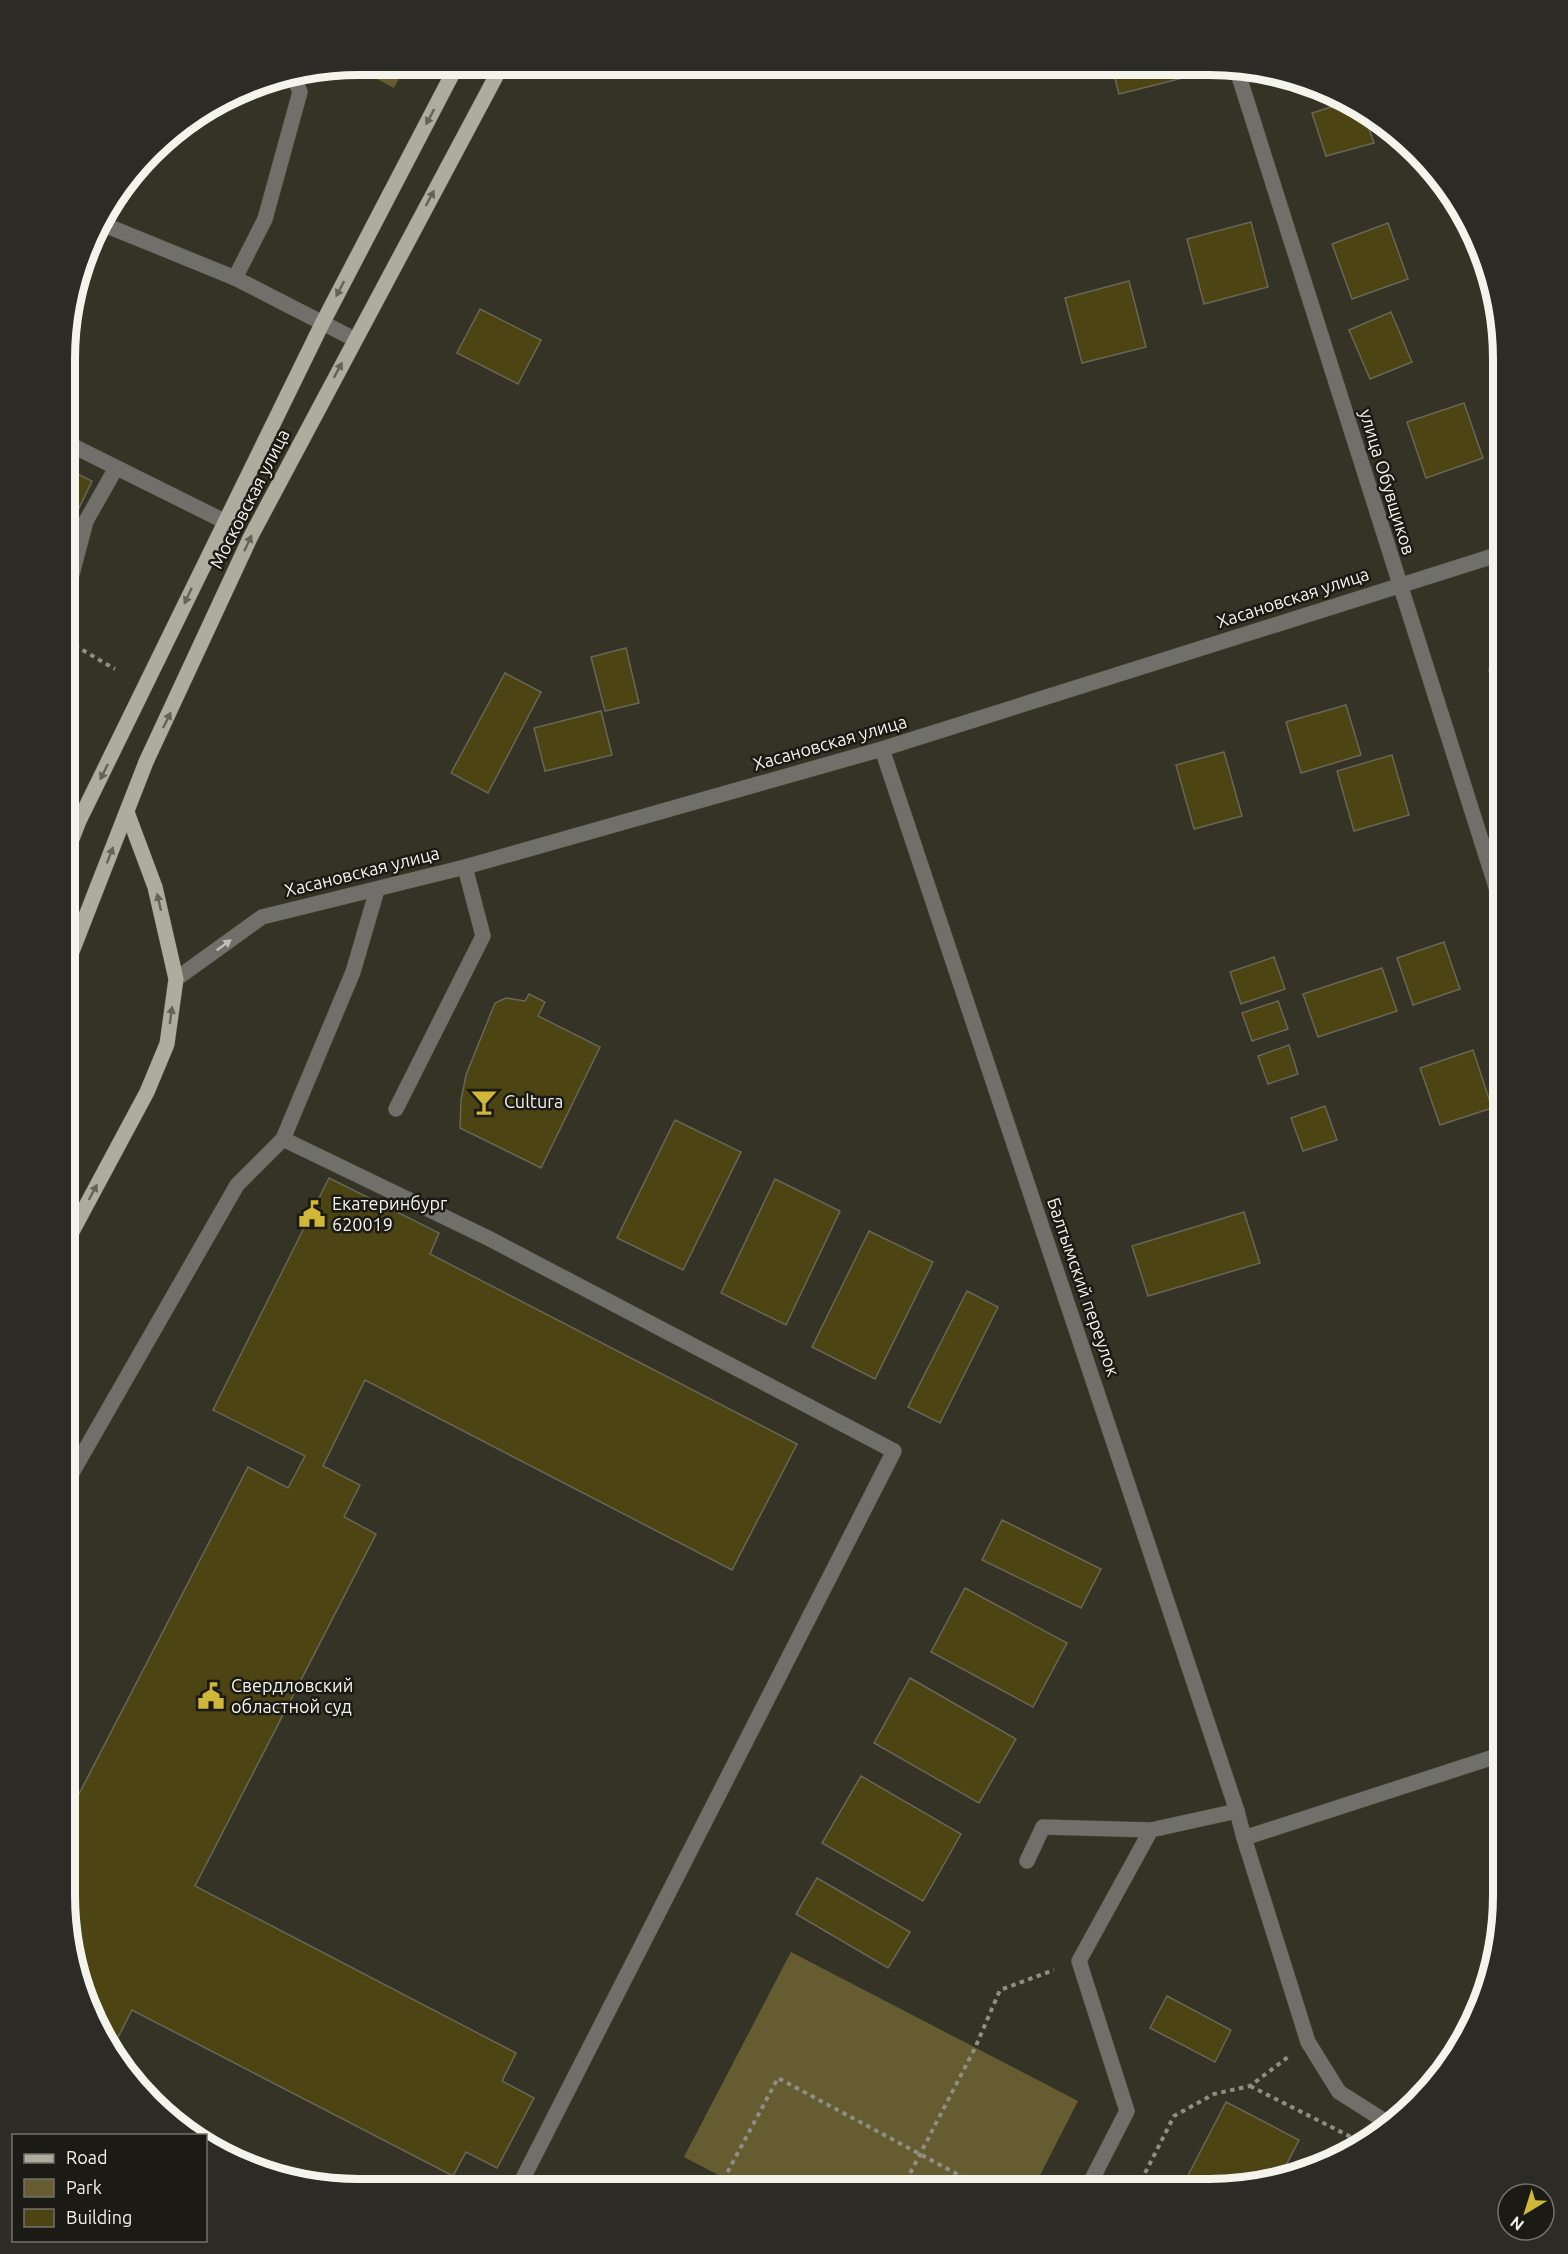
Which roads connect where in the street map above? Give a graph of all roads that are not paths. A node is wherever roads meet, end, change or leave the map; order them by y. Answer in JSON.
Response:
{"nodes":[{"id":1,"x":453,"y":75,"type":"edge"},
{"id":2,"x":497,"y":75,"type":"edge"},
{"id":3,"x":1239,"y":77,"type":"edge"},
{"id":4,"x":296,"y":82,"type":"edge"},
{"id":5,"x":108,"y":226,"type":"edge"},
{"id":6,"x":235,"y":278,"type":"junction"},
{"id":7,"x":322,"y":324,"type":"junction"},
{"id":8,"x":354,"y":339,"type":"junction"},
{"id":9,"x":75,"y":447,"type":"edge"},
{"id":10,"x":116,"y":468,"type":"junction"},
{"id":11,"x":224,"y":521,"type":"junction"},
{"id":12,"x":1493,"y":556,"type":"edge"},
{"id":13,"x":75,"y":563,"type":"edge"},
{"id":14,"x":1399,"y":585,"type":"junction"},
{"id":15,"x":882,"y":750,"type":"junction"},
{"id":16,"x":126,"y":812,"type":"junction"},
{"id":17,"x":79,"y":821,"type":"junction"},
{"id":18,"x":75,"y":828,"type":"edge"},
{"id":19,"x":75,"y":831,"type":"edge"},
{"id":20,"x":465,"y":867,"type":"junction"},
{"id":21,"x":1493,"y":878,"type":"edge"},
{"id":22,"x":377,"y":890,"type":"junction"},
{"id":23,"x":75,"y":944,"type":"edge"},
{"id":24,"x":176,"y":979,"type":"junction"},
{"id":25,"x":396,"y":1109,"type":"dead end"},
{"id":26,"x":283,"y":1139,"type":"junction"},
{"id":27,"x":75,"y":1226,"type":"edge"},
{"id":28,"x":75,"y":1468,"type":"edge"},
{"id":29,"x":1493,"y":1757,"type":"edge"},
{"id":30,"x":1237,"y":1811,"type":"junction"},
{"id":31,"x":1151,"y":1830,"type":"junction"},
{"id":32,"x":1244,"y":1838,"type":"junction"},
{"id":33,"x":1028,"y":1861,"type":"dead end"},
{"id":34,"x":1383,"y":2120,"type":"edge"},
{"id":35,"x":523,"y":2179,"type":"edge"},
{"id":36,"x":1092,"y":2179,"type":"edge"}],
"edges":[{"from":1,"to":7,"type":"main road","name":"Московская улица","one_way":true},
{"from":8,"to":2,"type":"main road","name":"Московская улица","one_way":true},
{"from":3,"to":14,"type":"street","name":"улица Обувщиков"},
{"from":4,"to":6,"type":"street"},
{"from":5,"to":6,"type":"street"},
{"from":6,"to":7,"type":"street"},
{"from":7,"to":8,"type":"street"},
{"from":7,"to":11,"type":"main road","name":"Московская улица"},
{"from":16,"to":8,"type":"main road","name":"Московская улица","one_way":true},
{"from":9,"to":10,"type":"street"},
{"from":10,"to":11,"type":"street"},
{"from":10,"to":13,"type":"street"},
{"from":11,"to":17,"type":"main road","name":"Московская улица","one_way":true},
{"from":12,"to":14,"type":"street","name":"Хасановская улица"},
{"from":14,"to":15,"type":"street","name":"Хасановская улица"},
{"from":14,"to":21,"type":"street","name":"улица Обувщиков"},
{"from":15,"to":20,"type":"street","name":"Хасановская улица"},
{"from":15,"to":30,"type":"street","name":"Балтымский переулок"},
{"from":23,"to":16,"type":"main road","name":"Московская улица","one_way":true},
{"from":24,"to":16,"type":"main road","one_way":true},
{"from":17,"to":18,"type":"main road"},
{"from":17,"to":19,"type":"main road","name":"Московская улица"},
{"from":20,"to":22,"type":"street","name":"Хасановская улица"},
{"from":20,"to":25,"type":"street"},
{"from":24,"to":22,"type":"street","name":"Хасановская улица","one_way":true},
{"from":22,"to":26,"type":"street"},
{"from":27,"to":24,"type":"main road","one_way":true},
{"from":26,"to":28,"type":"street"},
{"from":26,"to":35,"type":"street"},
{"from":29,"to":32,"type":"street"},
{"from":30,"to":31,"type":"street"},
{"from":30,"to":32,"type":"street","name":"Балтымский переулок"},
{"from":31,"to":33,"type":"street"},
{"from":31,"to":36,"type":"street"},
{"from":32,"to":34,"type":"street","name":"Балтымский переулок"}]}
